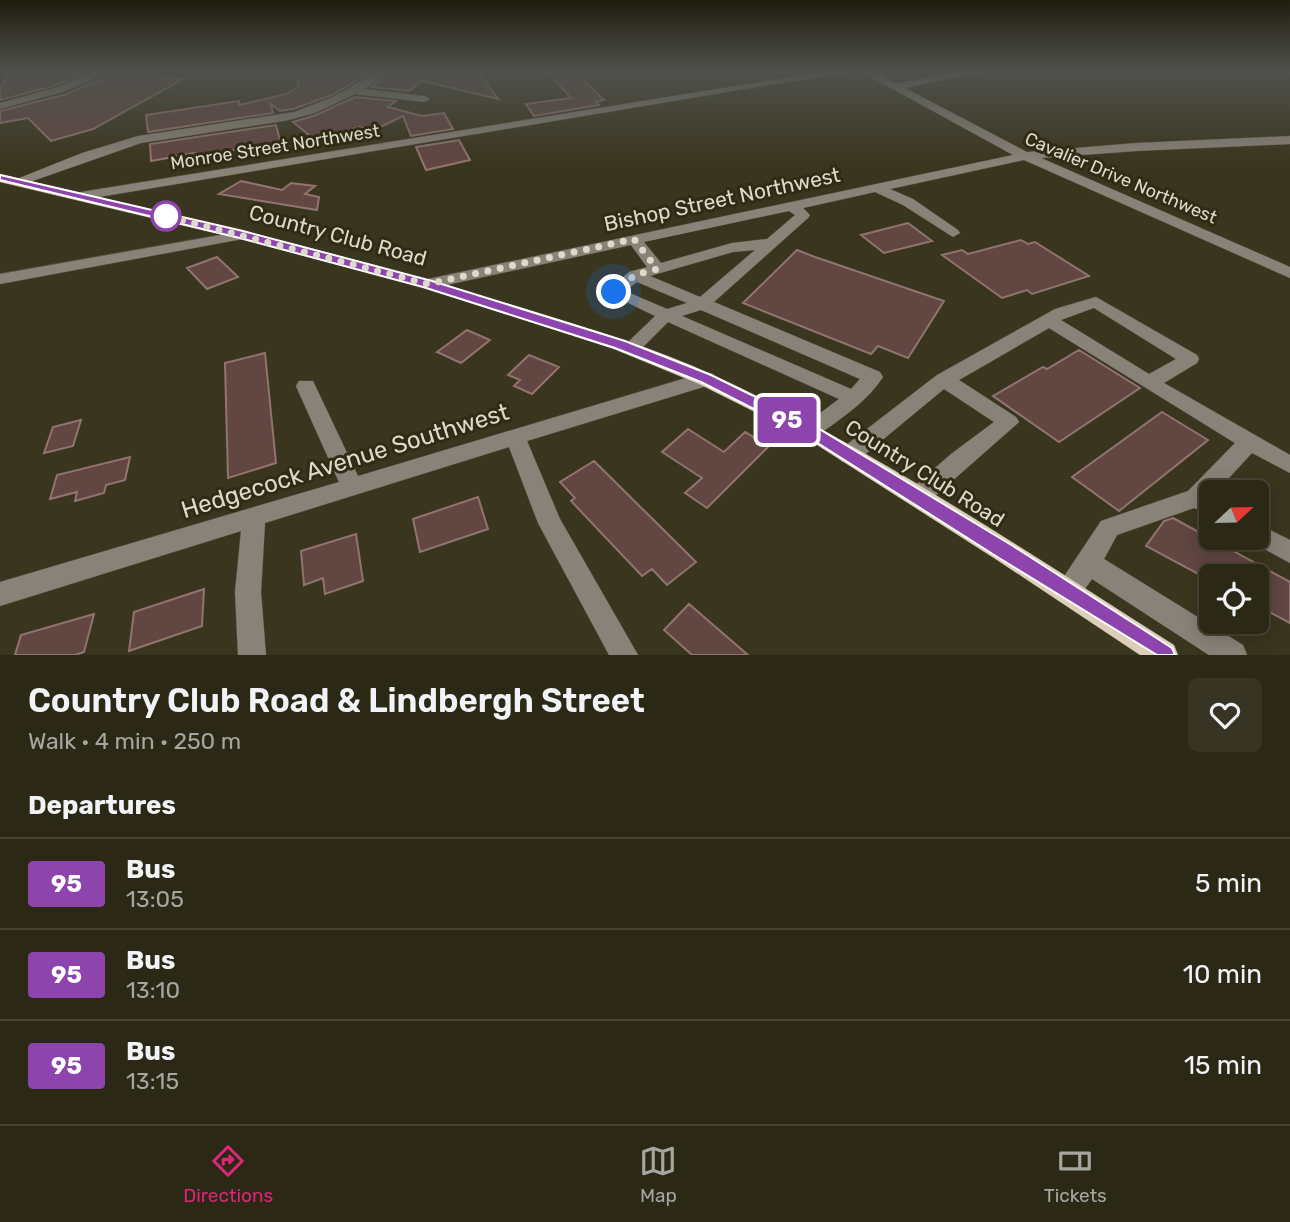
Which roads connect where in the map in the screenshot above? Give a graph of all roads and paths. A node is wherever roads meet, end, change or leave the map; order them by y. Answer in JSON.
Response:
{"nodes":[{"id":1,"x":332,"y":102,"type":"edge"},
{"id":2,"x":660,"y":102,"type":"edge"},
{"id":3,"x":922,"y":102,"type":"edge"},
{"id":4,"x":1290,"y":140,"type":"edge"},
{"id":5,"x":1025,"y":156,"type":"junction"},
{"id":6,"x":0,"y":178,"type":"edge"},
{"id":7,"x":19,"y":181,"type":"junction"},
{"id":8,"x":876,"y":188,"type":"junction"},
{"id":9,"x":81,"y":196,"type":"junction"},
{"id":10,"x":792,"y":206,"type":"junction"},
{"id":11,"x":953,"y":233,"type":"dead end"},
{"id":12,"x":243,"y":235,"type":"junction"},
{"id":13,"x":634,"y":239,"type":"junction"},
{"id":14,"x":771,"y":243,"type":"junction"},
{"id":15,"x":657,"y":269,"type":"junction"},
{"id":16,"x":1290,"y":274,"type":"edge"},
{"id":17,"x":635,"y":275,"type":"junction"},
{"id":18,"x":0,"y":279,"type":"edge"},
{"id":19,"x":428,"y":284,"type":"junction"},
{"id":20,"x":702,"y":304,"type":"junction"},
{"id":21,"x":666,"y":315,"type":"junction"},
{"id":22,"x":1049,"y":320,"type":"junction"},
{"id":23,"x":631,"y":349,"type":"junction"},
{"id":24,"x":706,"y":379,"type":"junction"},
{"id":25,"x":944,"y":380,"type":"junction"},
{"id":26,"x":1149,"y":383,"type":"junction"},
{"id":27,"x":306,"y":386,"type":"dead end"},
{"id":28,"x":853,"y":398,"type":"junction"},
{"id":29,"x":810,"y":431,"type":"junction"},
{"id":30,"x":514,"y":437,"type":"junction"},
{"id":31,"x":1250,"y":441,"type":"junction"},
{"id":32,"x":849,"y":455,"type":"junction"},
{"id":33,"x":1290,"y":465,"type":"edge"},
{"id":34,"x":1221,"y":480,"type":"edge"},
{"id":35,"x":352,"y":486,"type":"junction"},
{"id":36,"x":918,"y":498,"type":"junction"},
{"id":37,"x":1199,"y":503,"type":"edge"},
{"id":38,"x":254,"y":516,"type":"junction"},
{"id":39,"x":1269,"y":540,"type":"edge"},
{"id":40,"x":1290,"y":552,"type":"edge"},
{"id":41,"x":1089,"y":563,"type":"junction"},
{"id":42,"x":1068,"y":592,"type":"junction"},
{"id":43,"x":0,"y":594,"type":"edge"},
{"id":44,"x":1219,"y":651,"type":"edge"},
{"id":45,"x":252,"y":655,"type":"edge"},
{"id":46,"x":624,"y":655,"type":"edge"},
{"id":47,"x":1164,"y":655,"type":"edge"}],
"edges":[{"from":1,"to":7,"type":"street"},
{"from":2,"to":9,"type":"street","name":"Monroe Street Northwest"},
{"from":3,"to":5,"type":"street","name":"Cavalier Drive Northwest"},
{"from":4,"to":5,"type":"street","name":"Bishop Street Northwest"},
{"from":5,"to":8,"type":"street","name":"Bishop Street Northwest"},
{"from":5,"to":16,"type":"street","name":"Cavalier Drive Northwest"},
{"from":6,"to":7,"type":"main road","name":"Country Club Road"},
{"from":7,"to":9,"type":"main road","name":"Country Club Road"},
{"from":8,"to":10,"type":"street","name":"Bishop Street Northwest"},
{"from":8,"to":11,"type":"street"},
{"from":9,"to":12,"type":"main road","name":"Country Club Road"},
{"from":10,"to":13,"type":"street","name":"Bishop Street Northwest"},
{"from":10,"to":14,"type":"street"},
{"from":12,"to":18,"type":"street"},
{"from":12,"to":19,"type":"main road","name":"Country Club Road"},
{"from":13,"to":15,"type":"street"},
{"from":13,"to":19,"type":"street","name":"Bishop Street Northwest"},
{"from":14,"to":15,"type":"street"},
{"from":14,"to":20,"type":"street"},
{"from":15,"to":17,"type":"street"},
{"from":17,"to":20,"type":"street"},
{"from":17,"to":21,"type":"street"},
{"from":19,"to":23,"type":"main road","name":"Country Club Road"},
{"from":20,"to":21,"type":"street"},
{"from":20,"to":28,"type":"street"},
{"from":21,"to":23,"type":"street"},
{"from":21,"to":28,"type":"street"},
{"from":22,"to":25,"type":"street"},
{"from":22,"to":26,"type":"street"},
{"from":22,"to":26,"type":"street"},
{"from":23,"to":24,"type":"main road","name":"Country Club Road"},
{"from":24,"to":29,"type":"main road","name":"Country Club Road"},
{"from":24,"to":30,"type":"street","name":"Hedgecock Avenue Southwest"},
{"from":25,"to":32,"type":"street"},
{"from":25,"to":36,"type":"street"},
{"from":26,"to":31,"type":"street"},
{"from":27,"to":35,"type":"street"},
{"from":28,"to":29,"type":"street"},
{"from":29,"to":32,"type":"main road","name":"Country Club Road"},
{"from":30,"to":35,"type":"street","name":"Hedgecock Avenue Southwest"},
{"from":30,"to":46,"type":"street"},
{"from":31,"to":33,"type":"street"},
{"from":31,"to":34,"type":"street"},
{"from":32,"to":36,"type":"main road","name":"Country Club Road"},
{"from":35,"to":38,"type":"street","name":"Hedgecock Avenue Southwest"},
{"from":36,"to":42,"type":"main road","name":"Country Club Road"},
{"from":37,"to":41,"type":"street"},
{"from":38,"to":43,"type":"street","name":"Hedgecock Avenue Southwest"},
{"from":38,"to":45,"type":"street"},
{"from":39,"to":40,"type":"street"},
{"from":41,"to":42,"type":"street"},
{"from":41,"to":44,"type":"street"},
{"from":42,"to":47,"type":"main road","name":"Country Club Road"}]}
